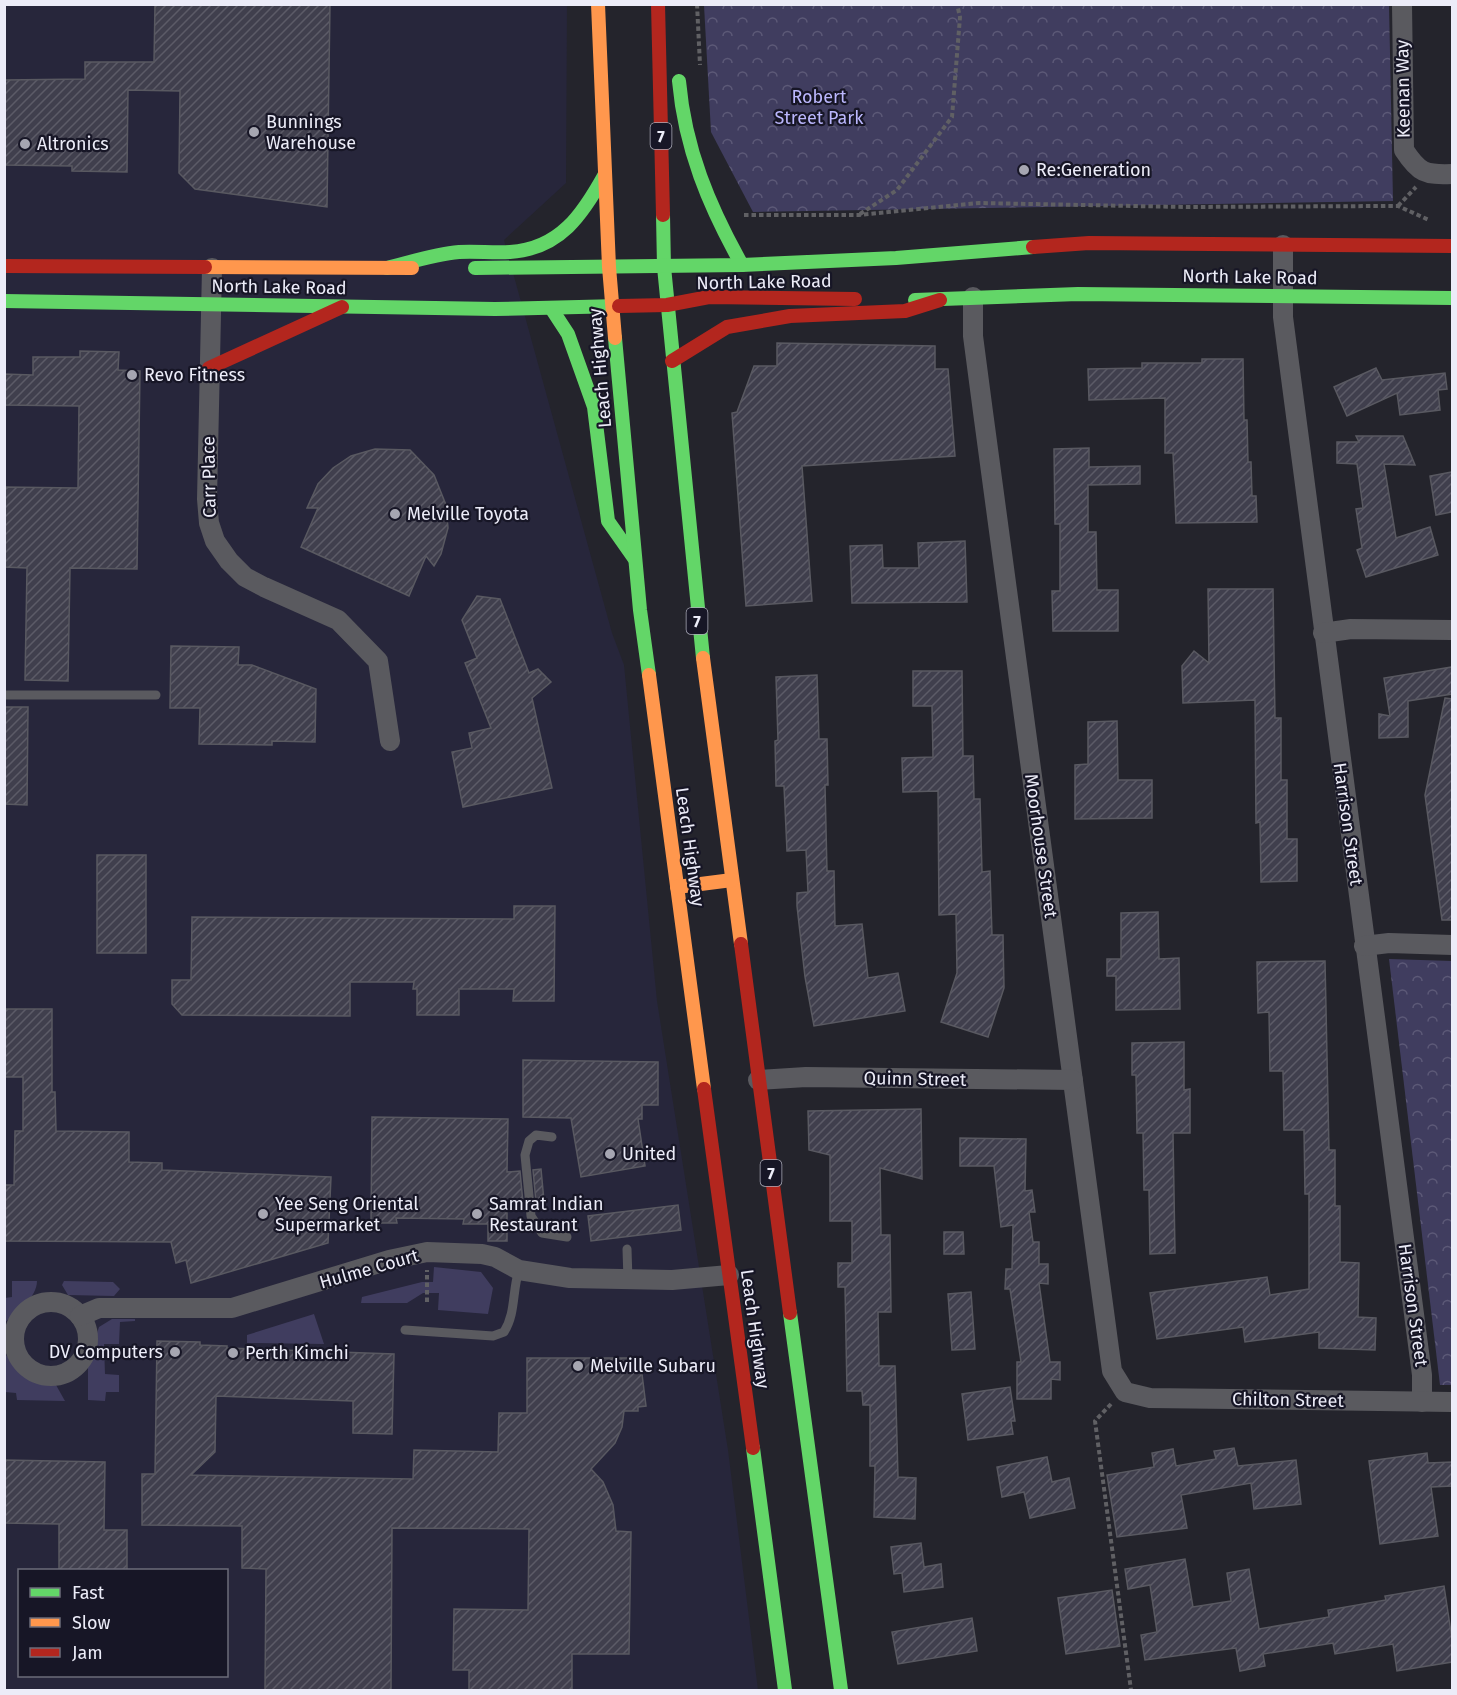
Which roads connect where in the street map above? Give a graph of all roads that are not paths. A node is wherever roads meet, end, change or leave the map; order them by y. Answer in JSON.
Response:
{"nodes":[{"id":1,"x":598,"y":4,"type":"edge"},
{"id":2,"x":658,"y":4,"type":"edge"},
{"id":3,"x":1402,"y":4,"type":"edge"},
{"id":4,"x":679,"y":64,"type":"dead end"},
{"id":5,"x":605,"y":174,"type":"junction"},
{"id":6,"x":1452,"y":174,"type":"edge"},
{"id":7,"x":1283,"y":245,"type":"junction"},
{"id":8,"x":1452,"y":246,"type":"edge"},
{"id":9,"x":742,"y":265,"type":"junction"},
{"id":10,"x":4,"y":266,"type":"edge"},
{"id":11,"x":609,"y":267,"type":"junction"},
{"id":12,"x":664,"y":267,"type":"junction"},
{"id":13,"x":212,"y":268,"type":"junction"},
{"id":14,"x":387,"y":268,"type":"junction"},
{"id":15,"x":1282,"y":296,"type":"junction"},
{"id":16,"x":972,"y":297,"type":"junction"},
{"id":17,"x":1452,"y":298,"type":"edge"},
{"id":18,"x":940,"y":300,"type":"junction"},
{"id":19,"x":4,"y":301,"type":"edge"},
{"id":20,"x":211,"y":304,"type":"junction"},
{"id":21,"x":668,"y":305,"type":"junction"},
{"id":22,"x":345,"y":306,"type":"junction"},
{"id":23,"x":613,"y":307,"type":"junction"},
{"id":24,"x":551,"y":309,"type":"junction"},
{"id":25,"x":672,"y":361,"type":"junction"},
{"id":26,"x":209,"y":368,"type":"junction"},
{"id":27,"x":635,"y":560,"type":"junction"},
{"id":28,"x":1452,"y":630,"type":"edge"},
{"id":29,"x":1323,"y":633,"type":"junction"},
{"id":30,"x":4,"y":694,"type":"edge"},
{"id":31,"x":156,"y":695,"type":"dead end"},
{"id":32,"x":390,"y":741,"type":"dead end"},
{"id":33,"x":732,"y":879,"type":"junction"},
{"id":34,"x":677,"y":887,"type":"junction"},
{"id":35,"x":1452,"y":945,"type":"edge"},
{"id":36,"x":1364,"y":946,"type":"junction"},
{"id":37,"x":758,"y":1080,"type":"junction"},
{"id":38,"x":1073,"y":1080,"type":"junction"},
{"id":39,"x":552,"y":1137,"type":"dead end"},
{"id":40,"x":567,"y":1238,"type":"dead end"},
{"id":41,"x":627,"y":1249,"type":"dead end"},
{"id":42,"x":519,"y":1270,"type":"junction"},
{"id":43,"x":729,"y":1275,"type":"junction"},
{"id":44,"x":628,"y":1280,"type":"junction"},
{"id":45,"x":80,"y":1316,"type":"junction"},
{"id":46,"x":405,"y":1329,"type":"dead end"},
{"id":47,"x":9,"y":1339,"type":"edge"},
{"id":48,"x":1125,"y":1392,"type":"joint"},
{"id":49,"x":1422,"y":1402,"type":"junction"},
{"id":50,"x":1452,"y":1402,"type":"edge"},
{"id":51,"x":785,"y":1690,"type":"edge"},
{"id":52,"x":841,"y":1690,"type":"edge"}],
"edges":[{"from":1,"to":5,"type":"main road","name":"Leach Highway"},
{"from":2,"to":12,"type":"main road","name":"Leach Highway","number":"7"},
{"from":3,"to":6,"type":"street","name":"Keenan Way"},
{"from":4,"to":9,"type":"main road"},
{"from":5,"to":11,"type":"main road","name":"Leach Highway"},
{"from":5,"to":14,"type":"main road"},
{"from":7,"to":8,"type":"main road","name":"North Lake Road"},
{"from":7,"to":9,"type":"main road","name":"North Lake Road"},
{"from":7,"to":15,"type":"street","name":"Harrison Street"},
{"from":9,"to":12,"type":"main road","name":"North Lake Road"},
{"from":10,"to":13,"type":"main road","name":"North Lake Road"},
{"from":11,"to":12,"type":"main road","name":"North Lake Road"},
{"from":11,"to":14,"type":"main road","name":"North Lake Road"},
{"from":11,"to":23,"type":"main road","name":"Leach Highway"},
{"from":12,"to":21,"type":"main road","name":"Leach Highway","number":"7"},
{"from":13,"to":14,"type":"main road","name":"North Lake Road"},
{"from":13,"to":20,"type":"street","name":"Carr Place"},
{"from":15,"to":16,"type":"main road","name":"North Lake Road"},
{"from":15,"to":17,"type":"main road","name":"North Lake Road"},
{"from":15,"to":29,"type":"street","name":"Harrison Street"},
{"from":16,"to":18,"type":"main road","name":"North Lake Road"},
{"from":16,"to":38,"type":"street","name":"Moorhouse Street"},
{"from":18,"to":21,"type":"main road","name":"North Lake Road"},
{"from":18,"to":25,"type":"main road"},
{"from":19,"to":20,"type":"main road","name":"North Lake Road"},
{"from":20,"to":22,"type":"main road","name":"North Lake Road"},
{"from":20,"to":26,"type":"street","name":"Carr Place"},
{"from":21,"to":23,"type":"main road","name":"North Lake Road"},
{"from":21,"to":25,"type":"main road","name":"Leach Highway","number":"7"},
{"from":22,"to":24,"type":"main road","name":"North Lake Road"},
{"from":22,"to":26,"type":"main road"},
{"from":23,"to":24,"type":"main road","name":"North Lake Road"},
{"from":23,"to":27,"type":"main road","name":"Leach Highway"},
{"from":24,"to":27,"type":"main road"},
{"from":25,"to":33,"type":"main road","name":"Leach Highway","number":"7"},
{"from":26,"to":32,"type":"street","name":"Carr Place"},
{"from":27,"to":34,"type":"main road","name":"Leach Highway"},
{"from":28,"to":29,"type":"street"},
{"from":29,"to":36,"type":"street","name":"Harrison Street"},
{"from":30,"to":31,"type":"lane"},
{"from":33,"to":34,"type":"main road"},
{"from":33,"to":37,"type":"main road","name":"Leach Highway","number":"7"},
{"from":34,"to":43,"type":"main road","name":"Leach Highway"},
{"from":35,"to":36,"type":"street"},
{"from":36,"to":49,"type":"street","name":"Harrison Street"},
{"from":37,"to":38,"type":"street","name":"Quinn Street"},
{"from":37,"to":52,"type":"main road","name":"Leach Highway","number":"7"},
{"from":38,"to":48,"type":"street","name":"Moorhouse Street"},
{"from":39,"to":40,"type":"lane"},
{"from":41,"to":44,"type":"lane"},
{"from":42,"to":44,"type":"street","name":"Hulme Court"},
{"from":42,"to":45,"type":"street","name":"Hulme Court"},
{"from":42,"to":46,"type":"lane"},
{"from":43,"to":44,"type":"street","name":"Hulme Court"},
{"from":43,"to":51,"type":"main road","name":"Leach Highway"},
{"from":45,"to":47,"type":"street"},
{"from":45,"to":47,"type":"street"},
{"from":48,"to":49,"type":"street","name":"Chilton Street"},
{"from":49,"to":50,"type":"street","name":"Chilton Street"}]}
